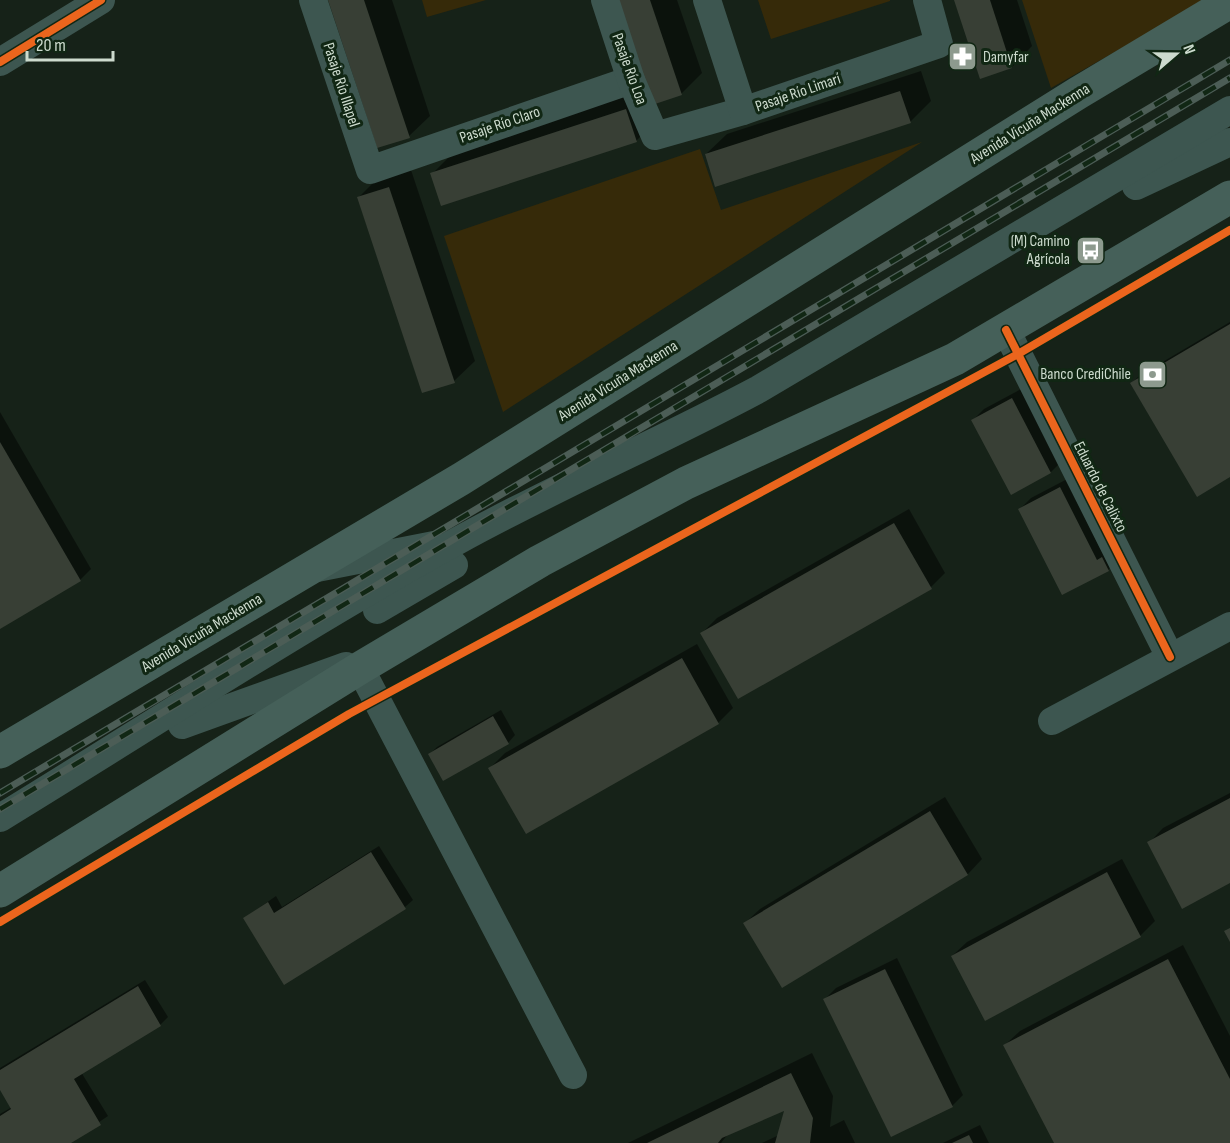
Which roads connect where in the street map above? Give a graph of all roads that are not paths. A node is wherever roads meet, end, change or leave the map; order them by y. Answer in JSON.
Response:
{"nodes":[{"id":1,"x":101,"y":0,"type":"edge"},
{"id":2,"x":313,"y":0,"type":"edge"},
{"id":3,"x":606,"y":0,"type":"edge"},
{"id":4,"x":707,"y":0,"type":"edge"},
{"id":5,"x":927,"y":0,"type":"edge"},
{"id":6,"x":1230,"y":2,"type":"edge"},
{"id":7,"x":0,"y":62,"type":"edge"},
{"id":8,"x":631,"y":80,"type":"junction"},
{"id":9,"x":1230,"y":110,"type":"edge"},
{"id":10,"x":743,"y":111,"type":"junction"},
{"id":11,"x":655,"y":136,"type":"joint"},
{"id":12,"x":1230,"y":142,"type":"edge"},
{"id":13,"x":370,"y":170,"type":"joint"},
{"id":14,"x":1230,"y":197,"type":"edge"},
{"id":15,"x":1006,"y":330,"type":"junction"},
{"id":16,"x":459,"y":540,"type":"junction"},
{"id":17,"x":307,"y":570,"type":"junction"},
{"id":18,"x":1230,"y":626,"type":"edge"},
{"id":19,"x":392,"y":649,"type":"junction"},
{"id":20,"x":1170,"y":657,"type":"junction"},
{"id":21,"x":360,"y":668,"type":"junction"},
{"id":22,"x":1052,"y":721,"type":"dead end"},
{"id":23,"x":182,"y":725,"type":"junction"},
{"id":24,"x":0,"y":752,"type":"edge"},
{"id":25,"x":0,"y":818,"type":"edge"},
{"id":26,"x":0,"y":837,"type":"edge"},
{"id":27,"x":0,"y":891,"type":"edge"},
{"id":28,"x":573,"y":1075,"type":"dead end"}],
"edges":[{"from":1,"to":7,"type":"street"},
{"from":2,"to":13,"type":"street","name":"Pasaje Río Illapel"},
{"from":3,"to":8,"type":"street","name":"Pasaje Río Loa"},
{"from":4,"to":10,"type":"street"},
{"from":5,"to":10,"type":"street","name":"Pasaje Río Limarí"},
{"from":6,"to":17,"type":"main road","name":"Avenida Vicuña Mackenna"},
{"from":8,"to":11,"type":"street","name":"Pasaje Río Loa"},
{"from":8,"to":13,"type":"street","name":"Pasaje Río Claro"},
{"from":9,"to":16,"type":"street"},
{"from":10,"to":11,"type":"street","name":"Pasaje Río Limarí"},
{"from":12,"to":23,"type":"street"},
{"from":14,"to":15,"type":"main road"},
{"from":15,"to":19,"type":"main road"},
{"from":15,"to":20,"type":"street","name":"Eduardo de Calixto"},
{"from":16,"to":17,"type":"street"},
{"from":16,"to":25,"type":"street"},
{"from":17,"to":24,"type":"main road","name":"Avenida Vicuña Mackenna"},
{"from":18,"to":20,"type":"street"},
{"from":19,"to":21,"type":"main road"},
{"from":19,"to":23,"type":"street"},
{"from":20,"to":22,"type":"street"},
{"from":21,"to":27,"type":"main road"},
{"from":21,"to":28,"type":"street"},
{"from":23,"to":26,"type":"street"}]}
